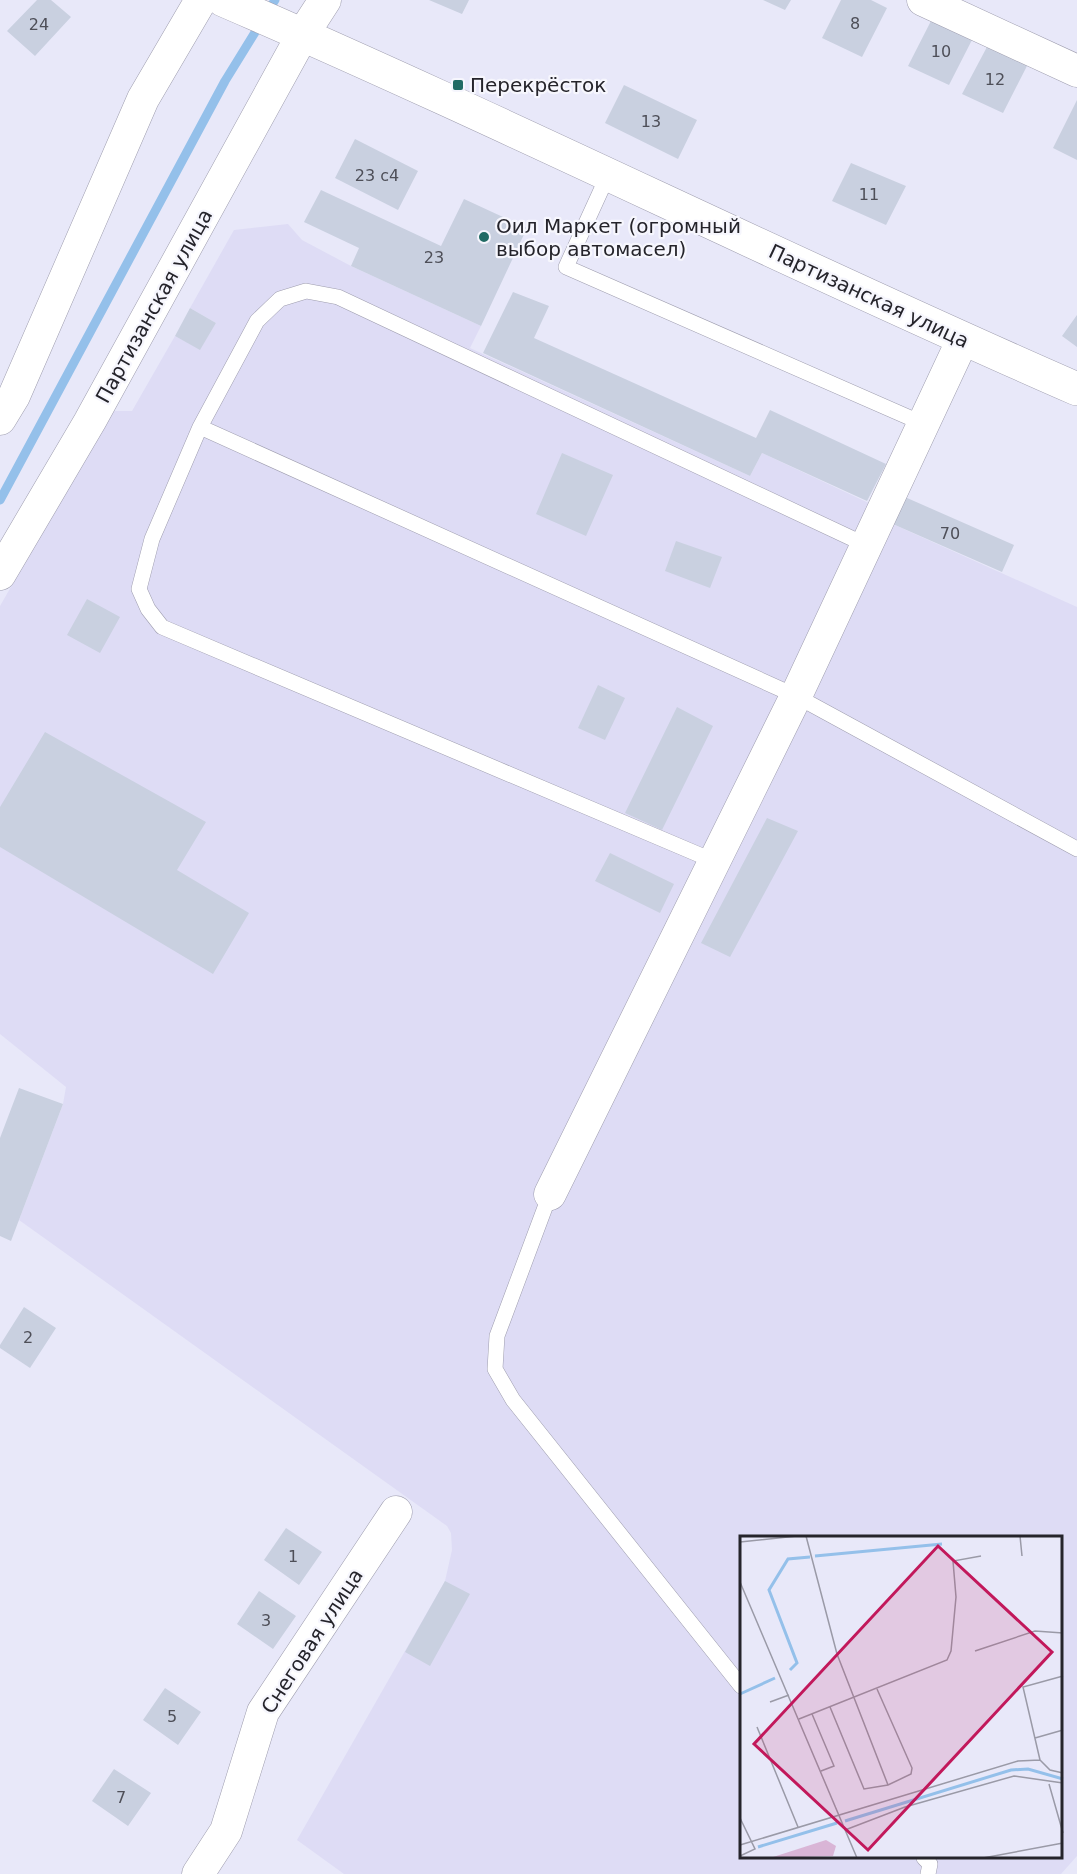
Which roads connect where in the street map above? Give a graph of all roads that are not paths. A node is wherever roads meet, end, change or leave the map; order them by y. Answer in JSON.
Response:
{"nodes":[{"id":1,"x":201,"y":0,"type":"edge"},
{"id":2,"x":223,"y":0,"type":"edge"},
{"id":3,"x":325,"y":0,"type":"edge"},
{"id":4,"x":923,"y":0,"type":"edge"},
{"id":5,"x":294,"y":31,"type":"junction"},
{"id":6,"x":1077,"y":71,"type":"edge"},
{"id":7,"x":608,"y":175,"type":"junction"},
{"id":8,"x":963,"y":339,"type":"junction"},
{"id":9,"x":1077,"y":389,"type":"edge"},
{"id":10,"x":0,"y":419,"type":"edge"},
{"id":11,"x":924,"y":424,"type":"junction"},
{"id":12,"x":200,"y":427,"type":"junction"},
{"id":13,"x":866,"y":544,"type":"junction"},
{"id":14,"x":0,"y":574,"type":"edge"},
{"id":15,"x":796,"y":696,"type":"junction"},
{"id":16,"x":1077,"y":849,"type":"edge"},
{"id":17,"x":714,"y":861,"type":"junction"},
{"id":18,"x":550,"y":1194,"type":"joint"},
{"id":19,"x":396,"y":1512,"type":"dead end"},
{"id":20,"x":740,"y":1685,"type":"edge"},
{"id":21,"x":926,"y":1859,"type":"edge"},
{"id":22,"x":198,"y":1874,"type":"edge"},
{"id":23,"x":928,"y":1874,"type":"edge"}],
"edges":[{"from":1,"to":10,"type":"street"},
{"from":2,"to":5,"type":"highway","name":"Партизанская улица"},
{"from":3,"to":5,"type":"street","name":"Партизанская улица"},
{"from":4,"to":6,"type":"street"},
{"from":5,"to":7,"type":"highway","name":"Партизанская улица"},
{"from":5,"to":14,"type":"street","name":"Партизанская улица"},
{"from":7,"to":8,"type":"highway","name":"Партизанская улица"},
{"from":7,"to":11,"type":"lane"},
{"from":8,"to":9,"type":"highway","name":"Партизанская улица"},
{"from":8,"to":11,"type":"street"},
{"from":11,"to":13,"type":"street"},
{"from":12,"to":13,"type":"lane"},
{"from":12,"to":15,"type":"lane"},
{"from":12,"to":17,"type":"lane"},
{"from":13,"to":15,"type":"street"},
{"from":15,"to":16,"type":"lane"},
{"from":15,"to":17,"type":"street"},
{"from":17,"to":18,"type":"street"},
{"from":18,"to":20,"type":"lane"},
{"from":19,"to":22,"type":"street","name":"Снеговая улица"},
{"from":21,"to":23,"type":"lane"}]}
